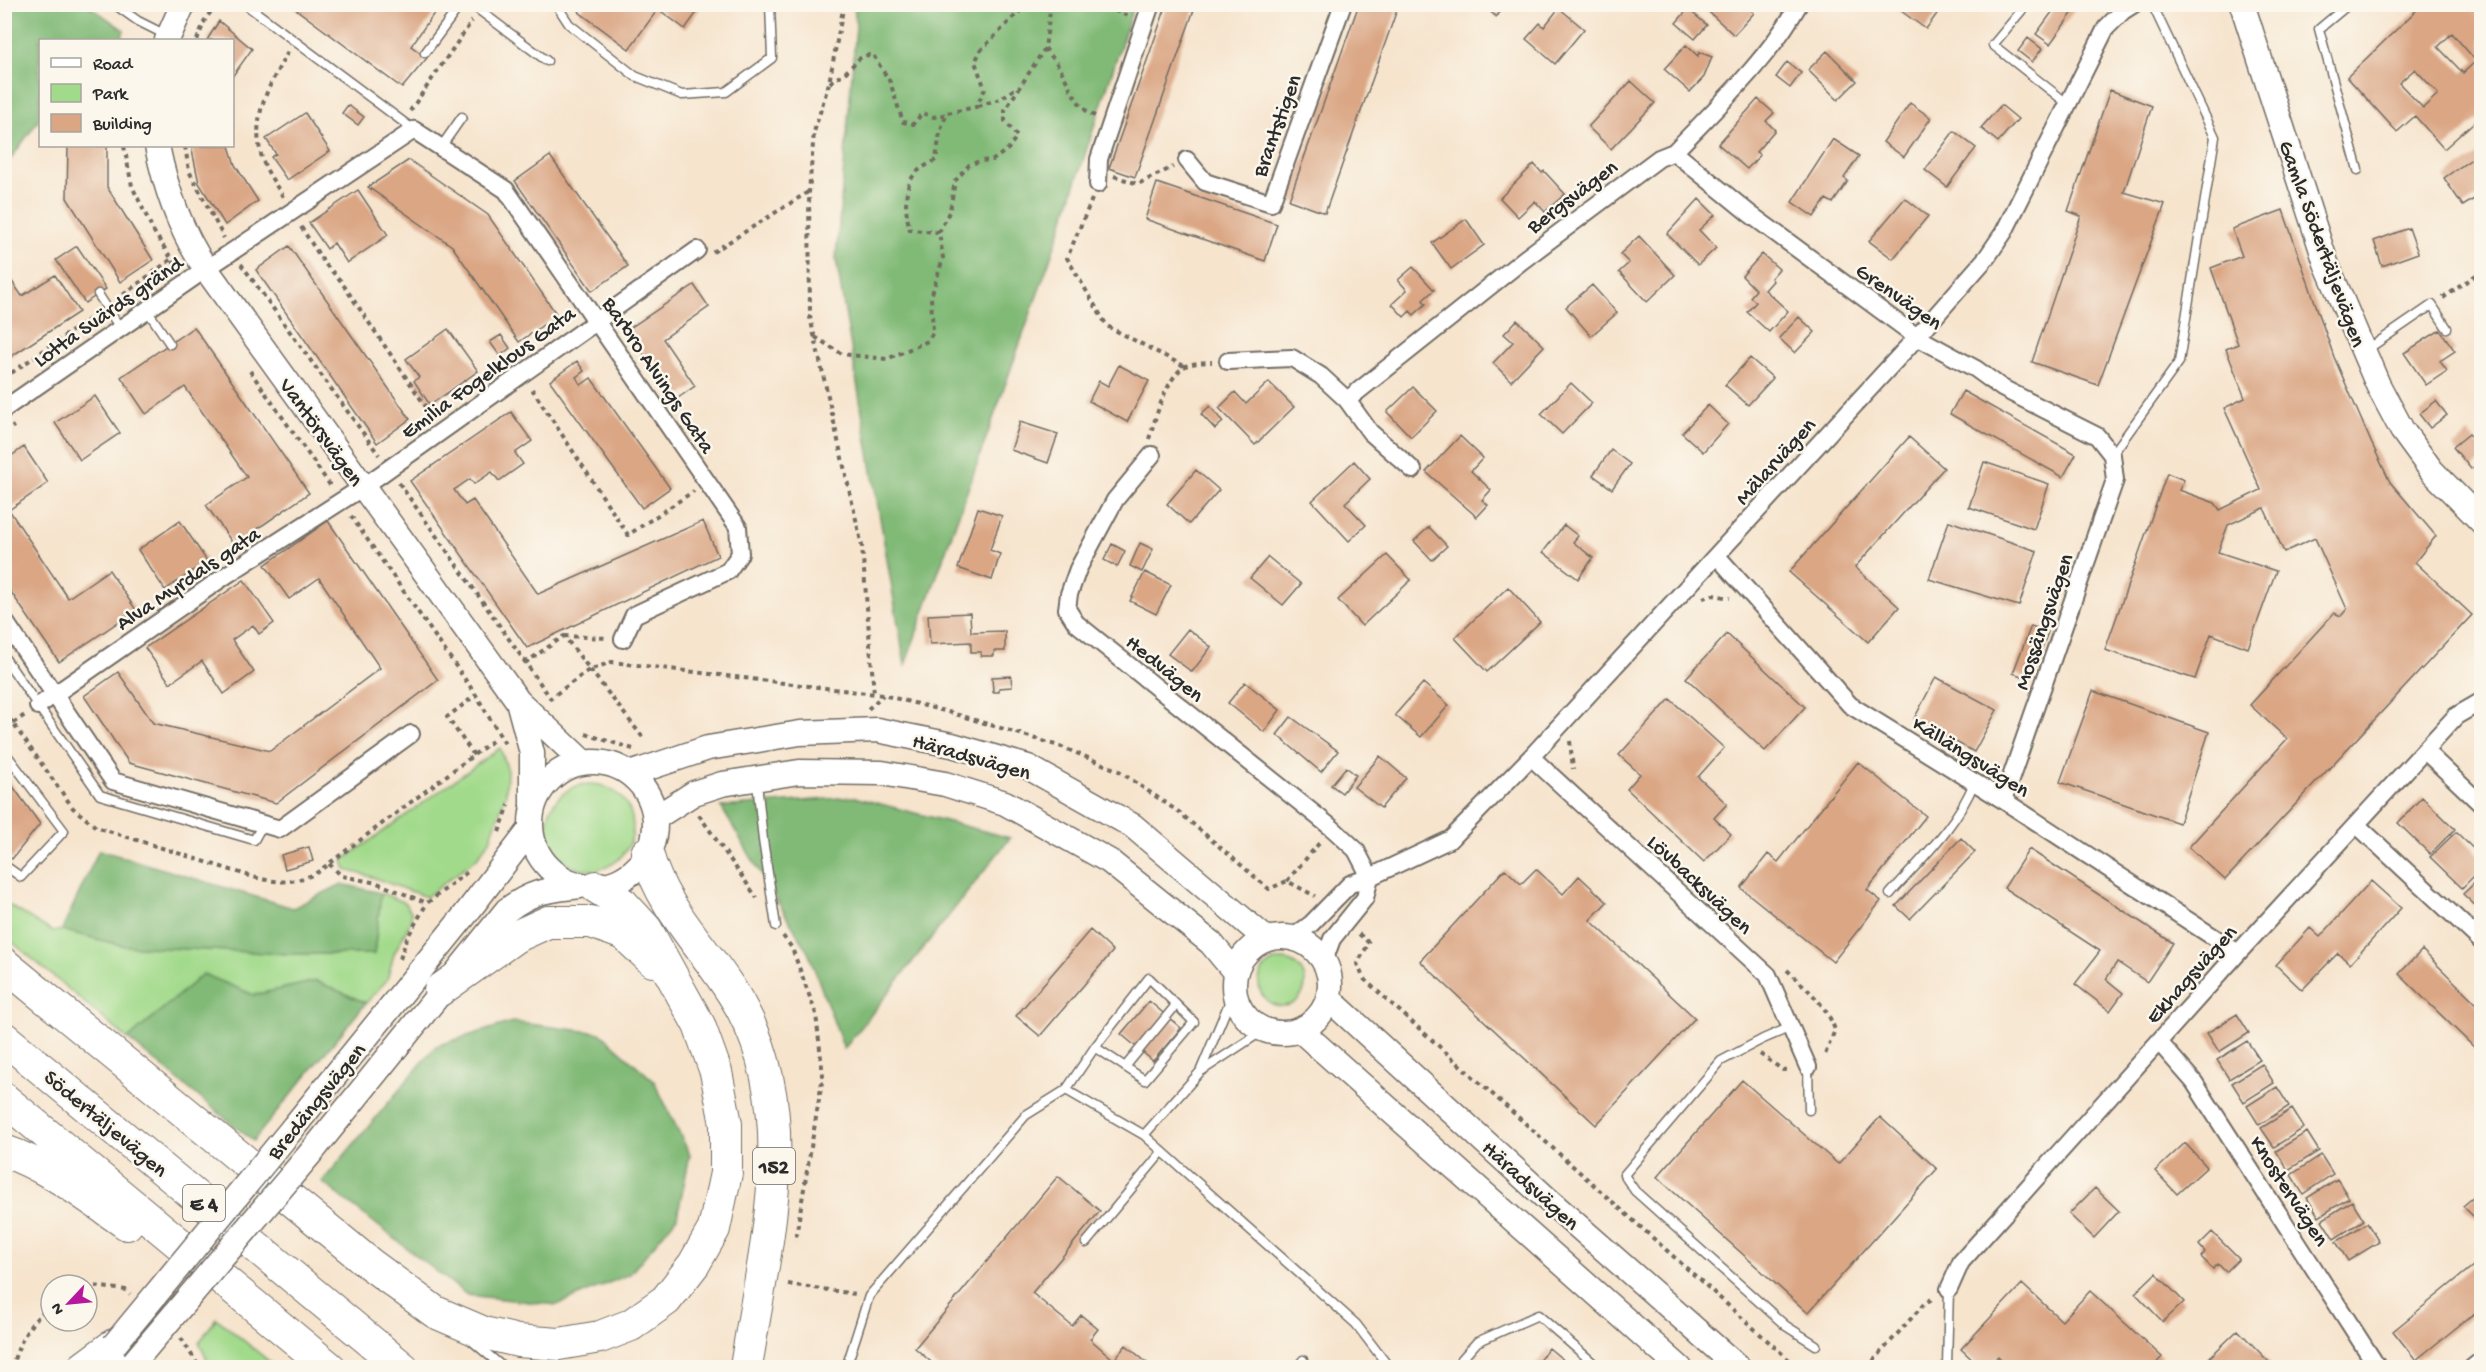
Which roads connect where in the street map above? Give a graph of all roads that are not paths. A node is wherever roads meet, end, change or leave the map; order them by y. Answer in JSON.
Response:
{"nodes":[{"id":1,"x":114,"y":4,"type":"edge"},
{"id":2,"x":183,"y":4,"type":"edge"},
{"id":3,"x":461,"y":4,"type":"edge"},
{"id":4,"x":555,"y":4,"type":"edge"},
{"id":5,"x":770,"y":4,"type":"edge"},
{"id":6,"x":1151,"y":4,"type":"edge"},
{"id":7,"x":1342,"y":4,"type":"edge"},
{"id":8,"x":1799,"y":4,"type":"edge"},
{"id":9,"x":2027,"y":4,"type":"edge"},
{"id":10,"x":2134,"y":4,"type":"edge"},
{"id":11,"x":2152,"y":4,"type":"edge"},
{"id":12,"x":2242,"y":4,"type":"edge"},
{"id":13,"x":2349,"y":4,"type":"edge"},
{"id":14,"x":249,"y":7,"type":"dead end"},
{"id":15,"x":475,"y":7,"type":"edge"},
{"id":16,"x":168,"y":38,"type":"edge"},
{"id":17,"x":425,"y":53,"type":"dead end"},
{"id":18,"x":547,"y":61,"type":"dead end"},
{"id":19,"x":2068,"y":104,"type":"junction"},
{"id":20,"x":462,"y":117,"type":"dead end"},
{"id":21,"x":414,"y":130,"type":"junction"},
{"id":22,"x":157,"y":147,"type":"edge"},
{"id":23,"x":441,"y":147,"type":"junction"},
{"id":24,"x":1674,"y":152,"type":"junction"},
{"id":25,"x":1187,"y":160,"type":"road end"},
{"id":26,"x":2358,"y":170,"type":"dead end"},
{"id":27,"x":1098,"y":184,"type":"road end"},
{"id":28,"x":697,"y":250,"type":"road end"},
{"id":29,"x":206,"y":269,"type":"junction"},
{"id":30,"x":98,"y":294,"type":"dead end"},
{"id":31,"x":147,"y":310,"type":"junction"},
{"id":32,"x":596,"y":321,"type":"junction"},
{"id":33,"x":120,"y":328,"type":"junction"},
{"id":34,"x":2447,"y":328,"type":"dead end"},
{"id":35,"x":1917,"y":337,"type":"junction"},
{"id":36,"x":170,"y":344,"type":"dead end"},
{"id":37,"x":2363,"y":352,"type":"junction"},
{"id":38,"x":1228,"y":361,"type":"road end"},
{"id":39,"x":1347,"y":400,"type":"junction"},
{"id":40,"x":4,"y":409,"type":"edge"},
{"id":41,"x":1152,"y":455,"type":"road end"},
{"id":42,"x":2112,"y":455,"type":"junction"},
{"id":43,"x":1413,"y":470,"type":"dead end"},
{"id":44,"x":363,"y":487,"type":"junction"},
{"id":45,"x":2481,"y":522,"type":"edge"},
{"id":46,"x":1717,"y":556,"type":"junction"},
{"id":47,"x":4,"y":620,"type":"edge"},
{"id":48,"x":623,"y":639,"type":"road end"},
{"id":49,"x":4,"y":657,"type":"edge"},
{"id":50,"x":54,"y":694,"type":"junction"},
{"id":51,"x":518,"y":701,"type":"junction"},
{"id":52,"x":2481,"y":702,"type":"edge"},
{"id":53,"x":38,"y":706,"type":"junction"},
{"id":54,"x":411,"y":734,"type":"dead end"},
{"id":55,"x":4,"y":751,"type":"edge"},
{"id":56,"x":2425,"y":751,"type":"junction"},
{"id":57,"x":1531,"y":757,"type":"junction"},
{"id":58,"x":583,"y":762,"type":"junction"},
{"id":59,"x":630,"y":774,"type":"junction"},
{"id":60,"x":757,"y":778,"type":"junction"},
{"id":61,"x":1974,"y":783,"type":"junction"},
{"id":62,"x":2003,"y":800,"type":"junction"},
{"id":63,"x":2481,"y":805,"type":"edge"},
{"id":64,"x":524,"y":816,"type":"junction"},
{"id":65,"x":655,"y":818,"type":"junction"},
{"id":66,"x":263,"y":824,"type":"junction"},
{"id":67,"x":2357,"y":825,"type":"junction"},
{"id":68,"x":647,"y":853,"type":"junction"},
{"id":69,"x":4,"y":865,"type":"edge"},
{"id":70,"x":1370,"y":877,"type":"junction"},
{"id":71,"x":589,"y":886,"type":"junction"},
{"id":72,"x":1890,"y":894,"type":"dead end"},
{"id":73,"x":776,"y":926,"type":"dead end"},
{"id":74,"x":1292,"y":938,"type":"junction"},
{"id":75,"x":1266,"y":939,"type":"junction"},
{"id":76,"x":2481,"y":942,"type":"edge"},
{"id":77,"x":2238,"y":953,"type":"junction"},
{"id":78,"x":1324,"y":961,"type":"junction"},
{"id":79,"x":4,"y":964,"type":"edge"},
{"id":80,"x":1234,"y":981,"type":"junction"},
{"id":81,"x":678,"y":984,"type":"junction"},
{"id":82,"x":440,"y":990,"type":"junction"},
{"id":83,"x":1328,"y":998,"type":"junction"},
{"id":84,"x":1176,"y":1005,"type":"junction"},
{"id":85,"x":1791,"y":1027,"type":"junction"},
{"id":86,"x":1264,"y":1030,"type":"junction"},
{"id":87,"x":1300,"y":1030,"type":"junction"},
{"id":88,"x":4,"y":1038,"type":"edge"},
{"id":89,"x":2159,"y":1042,"type":"junction"},
{"id":90,"x":1095,"y":1047,"type":"junction"},
{"id":91,"x":1125,"y":1067,"type":"junction"},
{"id":92,"x":1808,"y":1067,"type":"joint"},
{"id":93,"x":1200,"y":1072,"type":"junction"},
{"id":94,"x":1066,"y":1090,"type":"junction"},
{"id":95,"x":4,"y":1099,"type":"edge"},
{"id":96,"x":1809,"y":1110,"type":"dead end"},
{"id":97,"x":1144,"y":1135,"type":"junction"},
{"id":98,"x":4,"y":1151,"type":"edge"},
{"id":99,"x":1162,"y":1152,"type":"junction"},
{"id":100,"x":1086,"y":1243,"type":"dead end"},
{"id":101,"x":1949,"y":1289,"type":"joint"},
{"id":102,"x":435,"y":1312,"type":"junction"},
{"id":103,"x":288,"y":1332,"type":"junction"},
{"id":104,"x":1816,"y":1345,"type":"dead end"},
{"id":105,"x":1303,"y":1360,"type":"dead end"},
{"id":106,"x":2481,"y":1360,"type":"edge"},
{"id":107,"x":120,"y":1362,"type":"edge"},
{"id":108,"x":82,"y":1368,"type":"edge"},
{"id":109,"x":330,"y":1368,"type":"edge"},
{"id":110,"x":403,"y":1368,"type":"edge"},
{"id":111,"x":504,"y":1368,"type":"edge"},
{"id":112,"x":746,"y":1368,"type":"edge"},
{"id":113,"x":846,"y":1368,"type":"edge"},
{"id":114,"x":1297,"y":1368,"type":"edge"},
{"id":115,"x":1382,"y":1368,"type":"edge"},
{"id":116,"x":1454,"y":1368,"type":"edge"},
{"id":117,"x":1599,"y":1368,"type":"edge"},
{"id":118,"x":1680,"y":1368,"type":"edge"},
{"id":119,"x":1739,"y":1368,"type":"edge"},
{"id":120,"x":1950,"y":1368,"type":"edge"},
{"id":121,"x":2378,"y":1368,"type":"edge"},
{"id":122,"x":2472,"y":1368,"type":"edge"}],
"edges":[{"from":1,"to":16,"type":"lane"},
{"from":2,"to":16,"type":"main road"},
{"from":3,"to":17,"type":"lane"},
{"from":4,"to":5,"type":"lane"},
{"from":6,"to":27,"type":"street"},
{"from":7,"to":25,"type":"street","name":"Brantstigen"},
{"from":8,"to":24,"type":"street","name":"Bergsvägen"},
{"from":9,"to":19,"type":"lane"},
{"from":10,"to":19,"type":"street","name":"Mälarvägen"},
{"from":11,"to":42,"type":"lane"},
{"from":12,"to":37,"type":"main road","name":"Gamla Södertäljevägen"},
{"from":13,"to":26,"type":"lane"},
{"from":14,"to":21,"type":"lane","name":"Barbro Alvings Gata"},
{"from":15,"to":18,"type":"lane"},
{"from":19,"to":35,"type":"street","name":"Mälarvägen"},
{"from":20,"to":23,"type":"lane"},
{"from":21,"to":23,"type":"street","name":"Barbro Alvings Gata"},
{"from":21,"to":29,"type":"street"},
{"from":22,"to":29,"type":"main road","name":"Vantörsvägen"},
{"from":23,"to":32,"type":"street","name":"Barbro Alvings Gata"},
{"from":24,"to":35,"type":"street","name":"Grenvägen"},
{"from":24,"to":39,"type":"street","name":"Bergsvägen"},
{"from":28,"to":32,"type":"street","name":"Emilia Fogelklous Gata"},
{"from":29,"to":31,"type":"street","name":"Lotta Svärds gränd"},
{"from":29,"to":44,"type":"main road","name":"Vantörsvägen"},
{"from":30,"to":33,"type":"lane"},
{"from":31,"to":33,"type":"street","name":"Lotta Svärds gränd"},
{"from":31,"to":36,"type":"lane"},
{"from":32,"to":44,"type":"street","name":"Emilia Fogelklous Gata"},
{"from":32,"to":48,"type":"street","name":"Barbro Alvings Gata"},
{"from":33,"to":40,"type":"street","name":"Lotta Svärds gränd"},
{"from":34,"to":37,"type":"lane"},
{"from":35,"to":42,"type":"street","name":"Grenvägen"},
{"from":35,"to":46,"type":"street","name":"Mälarvägen"},
{"from":37,"to":45,"type":"main road","name":"Gamla Södertäljevägen"},
{"from":38,"to":39,"type":"street"},
{"from":39,"to":43,"type":"street"},
{"from":41,"to":70,"type":"street","name":"Hedvägen"},
{"from":42,"to":62,"type":"street","name":"Mossängsvägen"},
{"from":44,"to":50,"type":"street","name":"Alva Myrdals gata"},
{"from":44,"to":51,"type":"main road","name":"Vantörsvägen"},
{"from":46,"to":57,"type":"street","name":"Mälarvägen"},
{"from":46,"to":61,"type":"street","name":"Källängsvägen"},
{"from":47,"to":50,"type":"street"},
{"from":49,"to":53,"type":"lane"},
{"from":50,"to":53,"type":"street","name":"Alva Myrdals gata"},
{"from":50,"to":66,"type":"street"},
{"from":51,"to":58,"type":"main road","name":"Vantörsvägen"},
{"from":51,"to":64,"type":"main road","name":"Vantörsvägen"},
{"from":52,"to":56,"type":"street","name":"Ekhagsvägen"},
{"from":53,"to":66,"type":"lane"},
{"from":54,"to":66,"type":"street"},
{"from":55,"to":69,"type":"lane"},
{"from":56,"to":63,"type":"street"},
{"from":56,"to":67,"type":"street","name":"Ekhagsvägen"},
{"from":57,"to":70,"type":"street","name":"Mälarvägen"},
{"from":57,"to":85,"type":"street","name":"Lövbacksvägen"},
{"from":58,"to":59,"type":"main road"},
{"from":58,"to":64,"type":"main road"},
{"from":59,"to":65,"type":"main road"},
{"from":59,"to":75,"type":"main road","name":"Häradsvägen"},
{"from":60,"to":65,"type":"main road","name":"Häradsvägen"},
{"from":60,"to":73,"type":"lane"},
{"from":60,"to":80,"type":"main road","name":"Häradsvägen"},
{"from":61,"to":62,"type":"street","name":"Källängsvägen"},
{"from":61,"to":72,"type":"lane"},
{"from":62,"to":77,"type":"street","name":"Källängsvägen"},
{"from":64,"to":71,"type":"main road"},
{"from":64,"to":107,"type":"main road","name":"Bredängsvägen","bridge":true},
{"from":65,"to":68,"type":"main road"},
{"from":67,"to":76,"type":"street"},
{"from":67,"to":77,"type":"street","name":"Ekhagsvägen"},
{"from":68,"to":71,"type":"main road"},
{"from":68,"to":112,"type":"highway","number":"152"},
{"from":70,"to":74,"type":"street","name":"Mälarvägen"},
{"from":70,"to":78,"type":"street"},
{"from":71,"to":81,"type":"highway"},
{"from":71,"to":82,"type":"main road","name":"Bredängsvägen"},
{"from":74,"to":75,"type":"main road"},
{"from":74,"to":78,"type":"main road"},
{"from":75,"to":80,"type":"main road"},
{"from":77,"to":89,"type":"street","name":"Ekhagsvägen"},
{"from":78,"to":83,"type":"main road"},
{"from":79,"to":102,"type":"highway"},
{"from":80,"to":86,"type":"main road"},
{"from":80,"to":93,"type":"lane"},
{"from":81,"to":82,"type":"highway"},
{"from":81,"to":102,"type":"highway"},
{"from":82,"to":107,"type":"main road","name":"Bredängsvägen","bridge":true},
{"from":83,"to":87,"type":"main road"},
{"from":83,"to":119,"type":"main road","name":"Häradsvägen"},
{"from":84,"to":90,"type":"lane"},
{"from":84,"to":91,"type":"lane"},
{"from":84,"to":91,"type":"lane"},
{"from":85,"to":92,"type":"street","name":"Lövbacksvägen"},
{"from":85,"to":104,"type":"lane"},
{"from":86,"to":87,"type":"main road"},
{"from":86,"to":93,"type":"lane"},
{"from":87,"to":118,"type":"main road","name":"Häradsvägen"},
{"from":88,"to":110,"type":"highway","name":"Södertäljevägen","number":"E 4"},
{"from":89,"to":101,"type":"street","name":"Ekhagsvägen"},
{"from":89,"to":121,"type":"street","name":"Knostervägen"},
{"from":90,"to":91,"type":"lane"},
{"from":90,"to":94,"type":"lane"},
{"from":92,"to":96,"type":"lane"},
{"from":93,"to":97,"type":"lane"},
{"from":94,"to":97,"type":"lane"},
{"from":94,"to":113,"type":"lane"},
{"from":95,"to":103,"type":"highway","name":"Södertäljevägen","number":"E 4"},
{"from":97,"to":99,"type":"lane"},
{"from":98,"to":103,"type":"highway"},
{"from":99,"to":100,"type":"lane"},
{"from":99,"to":115,"type":"lane"},
{"from":101,"to":120,"type":"lane"},
{"from":102,"to":111,"type":"lane"},
{"from":103,"to":109,"type":"highway","name":"Södertäljevägen","number":"E 4"},
{"from":105,"to":114,"type":"lane"},
{"from":106,"to":122,"type":"street"},
{"from":107,"to":108,"type":"highway"},
{"from":116,"to":117,"type":"lane"}]}
